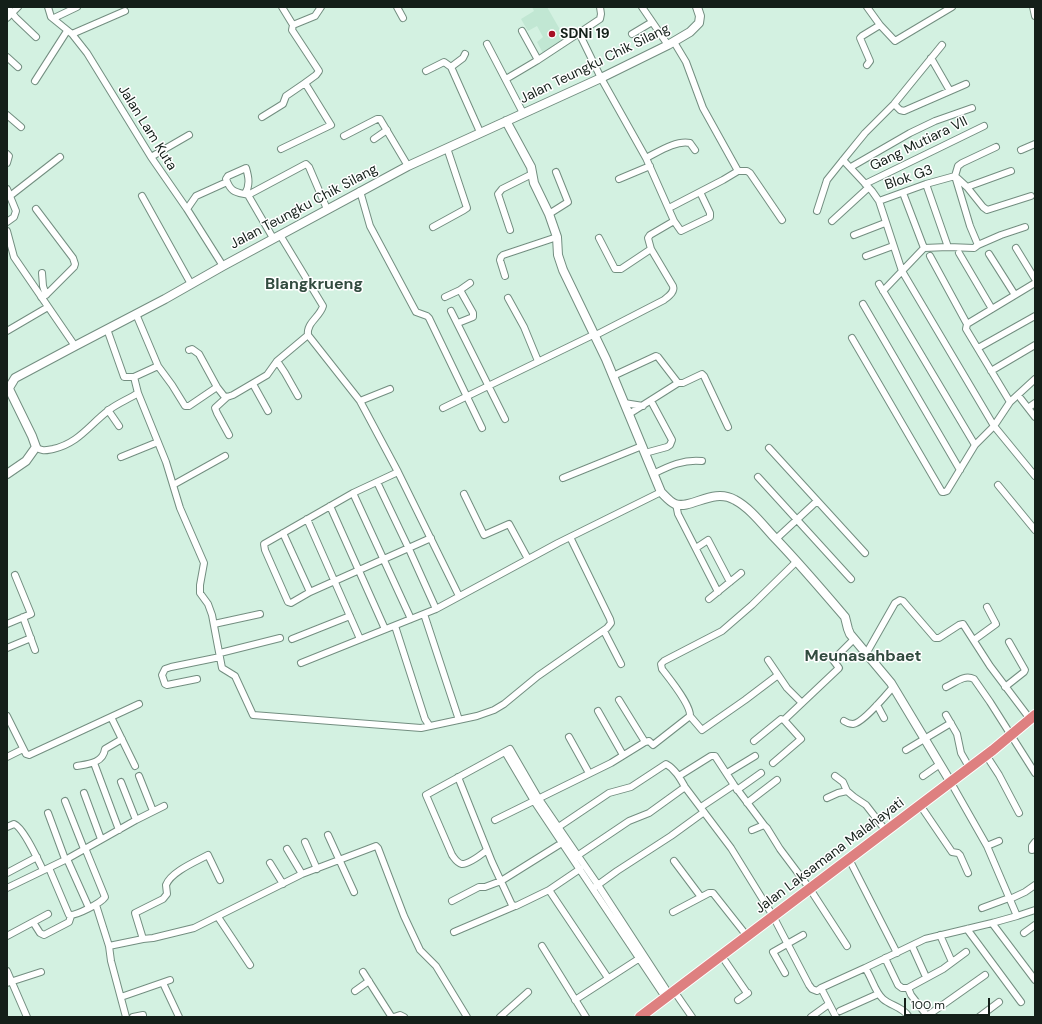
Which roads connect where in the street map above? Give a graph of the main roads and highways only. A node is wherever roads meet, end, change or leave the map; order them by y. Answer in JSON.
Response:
{"nodes":[{"id":1,"x":1032,"y":717,"type":"edge"},
{"id":2,"x":640,"y":1017,"type":"edge"}],
"edges":[{"from":1,"to":2,"type":"highway","name":"Jalan Laksamana Malahayati"}]}
